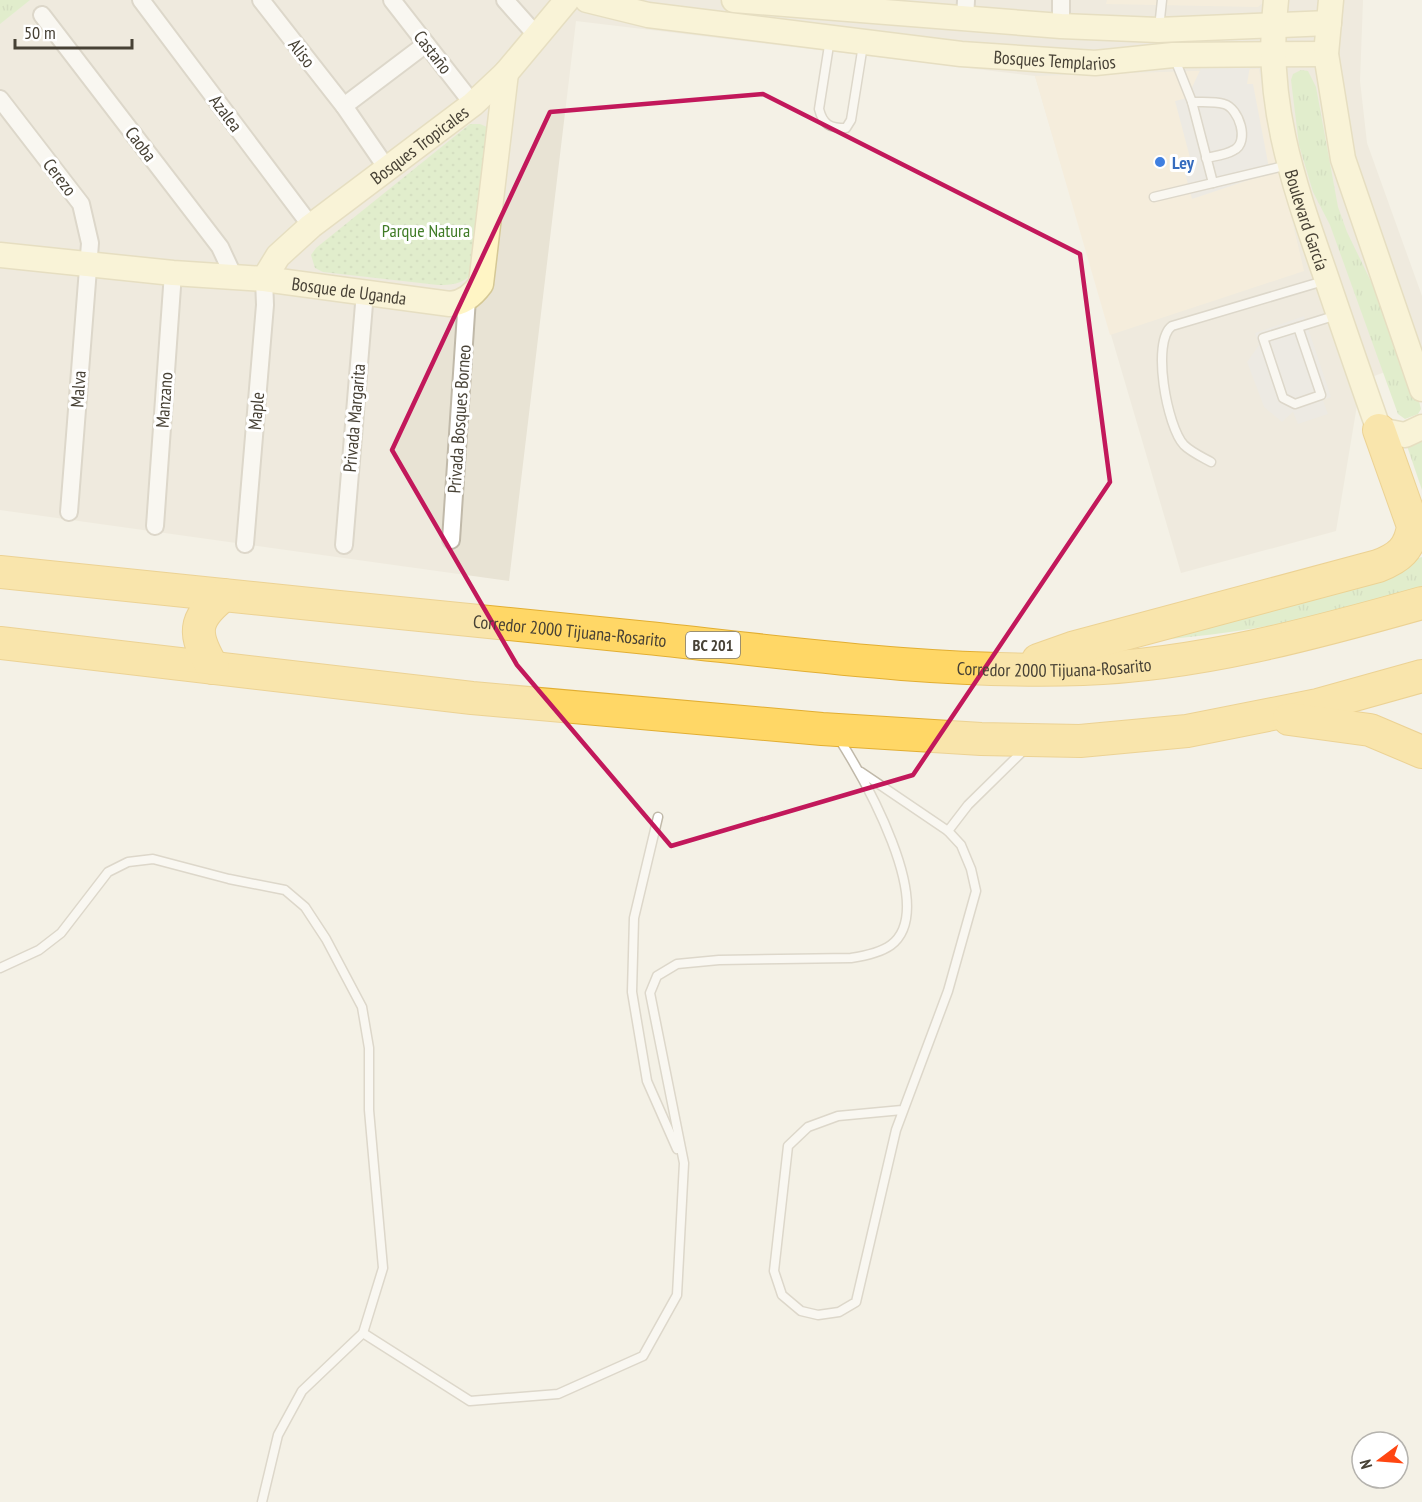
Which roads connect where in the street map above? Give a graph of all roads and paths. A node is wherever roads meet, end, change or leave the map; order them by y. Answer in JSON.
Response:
{"nodes":[{"id":1,"x":141,"y":0,"type":"edge"},
{"id":2,"x":261,"y":0,"type":"edge"},
{"id":3,"x":392,"y":0,"type":"edge"},
{"id":4,"x":505,"y":0,"type":"edge"},
{"id":5,"x":567,"y":0,"type":"edge"},
{"id":6,"x":588,"y":0,"type":"edge"},
{"id":7,"x":734,"y":0,"type":"edge"},
{"id":8,"x":1061,"y":0,"type":"edge"},
{"id":9,"x":1162,"y":0,"type":"edge"},
{"id":10,"x":1276,"y":0,"type":"edge"},
{"id":11,"x":796,"y":3,"type":"edge"},
{"id":12,"x":888,"y":6,"type":"edge"},
{"id":13,"x":966,"y":9,"type":"edge"},
{"id":14,"x":1330,"y":11,"type":"edge"},
{"id":15,"x":42,"y":15,"type":"dead end"},
{"id":16,"x":1273,"y":25,"type":"junction"},
{"id":17,"x":1061,"y":26,"type":"junction"},
{"id":18,"x":793,"y":35,"type":"junction"},
{"id":19,"x":538,"y":37,"type":"junction"},
{"id":20,"x":830,"y":39,"type":"junction"},
{"id":21,"x":1166,"y":42,"type":"junction"},
{"id":22,"x":863,"y":43,"type":"junction"},
{"id":23,"x":426,"y":44,"type":"junction"},
{"id":24,"x":1326,"y":54,"type":"junction"},
{"id":25,"x":1272,"y":55,"type":"junction"},
{"id":26,"x":506,"y":73,"type":"junction"},
{"id":27,"x":0,"y":99,"type":"edge"},
{"id":28,"x":1192,"y":102,"type":"junction"},
{"id":29,"x":473,"y":104,"type":"junction"},
{"id":30,"x":344,"y":106,"type":"junction"},
{"id":31,"x":1206,"y":158,"type":"junction"},
{"id":32,"x":1289,"y":165,"type":"junction"},
{"id":33,"x":388,"y":170,"type":"junction"},
{"id":34,"x":1213,"y":183,"type":"junction"},
{"id":35,"x":1154,"y":197,"type":"dead end"},
{"id":36,"x":311,"y":226,"type":"junction"},
{"id":37,"x":0,"y":255,"type":"edge"},
{"id":38,"x":87,"y":266,"type":"junction"},
{"id":39,"x":173,"y":273,"type":"junction"},
{"id":40,"x":234,"y":277,"type":"junction"},
{"id":41,"x":264,"y":279,"type":"junction"},
{"id":42,"x":1327,"y":280,"type":"junction"},
{"id":43,"x":366,"y":292,"type":"junction"},
{"id":44,"x":467,"y":298,"type":"junction"},
{"id":45,"x":1337,"y":315,"type":"junction"},
{"id":46,"x":1298,"y":327,"type":"junction"},
{"id":47,"x":1422,"y":389,"type":"edge"},
{"id":48,"x":1422,"y":427,"type":"edge"},
{"id":49,"x":1379,"y":430,"type":"junction"},
{"id":50,"x":1212,"y":462,"type":"dead end"},
{"id":51,"x":69,"y":512,"type":"dead end"},
{"id":52,"x":155,"y":526,"type":"dead end"},
{"id":53,"x":452,"y":540,"type":"dead end"},
{"id":54,"x":245,"y":544,"type":"dead end"},
{"id":55,"x":344,"y":545,"type":"dead end"},
{"id":56,"x":0,"y":572,"type":"edge"},
{"id":57,"x":224,"y":595,"type":"junction"},
{"id":58,"x":1422,"y":603,"type":"edge"},
{"id":59,"x":0,"y":643,"type":"edge"},
{"id":60,"x":213,"y":668,"type":"junction"},
{"id":61,"x":1012,"y":669,"type":"junction"},
{"id":62,"x":1422,"y":676,"type":"edge"},
{"id":63,"x":1256,"y":718,"type":"junction"},
{"id":64,"x":833,"y":730,"type":"junction"},
{"id":65,"x":1035,"y":740,"type":"junction"},
{"id":66,"x":1422,"y":752,"type":"edge"},
{"id":67,"x":860,"y":771,"type":"junction"},
{"id":68,"x":658,"y":817,"type":"dead end"},
{"id":69,"x":948,"y":831,"type":"junction"},
{"id":70,"x":0,"y":968,"type":"edge"},
{"id":71,"x":902,"y":1110,"type":"junction"},
{"id":72,"x":684,"y":1163,"type":"junction"},
{"id":73,"x":363,"y":1333,"type":"junction"},
{"id":74,"x":262,"y":1502,"type":"edge"}],
"edges":[{"from":1,"to":36,"type":"street","name":"Azalea"},
{"from":2,"to":30,"type":"street","name":"Aliso"},
{"from":3,"to":23,"type":"street","name":"Castaño"},
{"from":4,"to":19,"type":"street"},
{"from":5,"to":19,"type":"main road","name":"Bosques Tropicales"},
{"from":6,"to":18,"type":"main road","name":"Bosques Templarios"},
{"from":7,"to":11,"type":"main road","name":"Bosques Templarios"},
{"from":8,"to":17,"type":"street"},
{"from":9,"to":21,"type":"lane"},
{"from":10,"to":16,"type":"main road","name":"Boulevard García"},
{"from":11,"to":12,"type":"main road","name":"Bosques Templarios"},
{"from":11,"to":18,"type":"main road"},
{"from":12,"to":13,"type":"main road","name":"Bosques Templarios"},
{"from":13,"to":17,"type":"main road","name":"Bosques Templarios"},
{"from":14,"to":16,"type":"main road","name":"Bosques Templarios"},
{"from":14,"to":24,"type":"main road"},
{"from":15,"to":40,"type":"street","name":"Caoba"},
{"from":16,"to":21,"type":"main road","name":"Bosques Templarios"},
{"from":16,"to":25,"type":"main road","name":"Boulevard García"},
{"from":17,"to":21,"type":"main road","name":"Bosques Templarios"},
{"from":18,"to":20,"type":"main road","name":"Bosques Templarios"},
{"from":19,"to":26,"type":"main road","name":"Bosques Tropicales"},
{"from":20,"to":22,"type":"main road","name":"Bosques Templarios"},
{"from":20,"to":22,"type":"lane"},
{"from":21,"to":22,"type":"main road","name":"Bosques Templarios"},
{"from":21,"to":25,"type":"main road","name":"Bosques Templarios"},
{"from":21,"to":28,"type":"lane"},
{"from":23,"to":29,"type":"street","name":"Castaño"},
{"from":23,"to":30,"type":"street"},
{"from":24,"to":25,"type":"main road","name":"Bosques Templarios"},
{"from":24,"to":47,"type":"main road"},
{"from":25,"to":32,"type":"main road","name":"Boulevard García"},
{"from":26,"to":29,"type":"main road","name":"Bosques Tropicales"},
{"from":26,"to":44,"type":"main road"},
{"from":27,"to":38,"type":"street","name":"Cerezo"},
{"from":28,"to":31,"type":"lane"},
{"from":28,"to":31,"type":"lane"},
{"from":29,"to":33,"type":"main road","name":"Bosques Tropicales"},
{"from":30,"to":33,"type":"street","name":"Aliso"},
{"from":31,"to":34,"type":"lane"},
{"from":32,"to":34,"type":"lane"},
{"from":32,"to":42,"type":"main road","name":"Boulevard García"},
{"from":33,"to":36,"type":"main road","name":"Bosques Tropicales"},
{"from":34,"to":35,"type":"lane"},
{"from":36,"to":41,"type":"main road","name":"Bosques Tropicales"},
{"from":37,"to":38,"type":"main road","name":"Bosque de Uganda"},
{"from":38,"to":39,"type":"main road","name":"Bosque de Uganda"},
{"from":38,"to":51,"type":"street","name":"Malva"},
{"from":39,"to":40,"type":"main road","name":"Bosque de Uganda"},
{"from":39,"to":52,"type":"street","name":"Manzano"},
{"from":40,"to":41,"type":"main road","name":"Bosque de Uganda"},
{"from":41,"to":43,"type":"main road","name":"Bosque de Uganda"},
{"from":41,"to":54,"type":"street","name":"Maple"},
{"from":42,"to":45,"type":"main road","name":"Boulevard García"},
{"from":42,"to":50,"type":"lane"},
{"from":43,"to":44,"type":"main road","name":"Bosque de Uganda"},
{"from":43,"to":55,"type":"street","name":"Privada Margarita"},
{"from":44,"to":53,"type":"street","name":"Privada Bosques Borneo"},
{"from":45,"to":46,"type":"lane"},
{"from":45,"to":49,"type":"main road","name":"Boulevard García"},
{"from":46,"to":46,"type":"lane"},
{"from":48,"to":49,"type":"main road"},
{"from":49,"to":61,"type":"highway"},
{"from":56,"to":57,"type":"highway","name":"Corredor 2000 Tijuana-Rosarito","number":"BC 201"},
{"from":57,"to":60,"type":"highway"},
{"from":57,"to":61,"type":"highway","name":"Corredor 2000 Tijuana-Rosarito","number":"BC 201"},
{"from":58,"to":61,"type":"highway","name":"Corredor 2000 Tijuana-Rosarito","number":"BC 201"},
{"from":59,"to":60,"type":"highway"},
{"from":60,"to":64,"type":"highway"},
{"from":62,"to":63,"type":"highway"},
{"from":63,"to":65,"type":"highway"},
{"from":63,"to":66,"type":"highway"},
{"from":64,"to":65,"type":"highway"},
{"from":64,"to":67,"type":"lane"},
{"from":65,"to":69,"type":"lane"},
{"from":67,"to":69,"type":"lane"},
{"from":67,"to":72,"type":"lane"},
{"from":68,"to":72,"type":"lane"},
{"from":69,"to":71,"type":"lane"},
{"from":70,"to":73,"type":"lane"},
{"from":71,"to":71,"type":"lane"},
{"from":72,"to":73,"type":"lane"},
{"from":73,"to":74,"type":"lane"}]}
